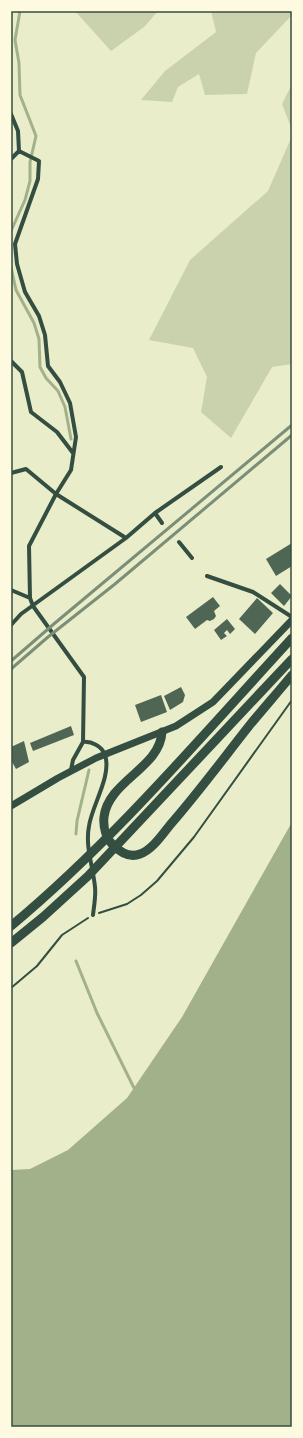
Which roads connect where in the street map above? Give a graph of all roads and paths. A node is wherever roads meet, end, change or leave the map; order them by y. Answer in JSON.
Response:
{"nodes":[{"id":1,"x":11,"y":114,"type":"edge"},
{"id":2,"x":19,"y":152,"type":"junction"},
{"id":3,"x":11,"y":158,"type":"edge"},
{"id":4,"x":11,"y":361,"type":"edge"},
{"id":5,"x":73,"y":453,"type":"junction"},
{"id":6,"x":222,"y":467,"type":"dead end"},
{"id":7,"x":11,"y":473,"type":"edge"},
{"id":8,"x":56,"y":494,"type":"junction"},
{"id":9,"x":155,"y":513,"type":"junction"},
{"id":10,"x":162,"y":523,"type":"dead end"},
{"id":11,"x":126,"y":538,"type":"junction"},
{"id":12,"x":179,"y":542,"type":"dead end"},
{"id":13,"x":192,"y":558,"type":"dead end"},
{"id":14,"x":206,"y":576,"type":"dead end"},
{"id":15,"x":11,"y":590,"type":"edge"},
{"id":16,"x":30,"y":598,"type":"junction"},
{"id":17,"x":33,"y":606,"type":"junction"},
{"id":18,"x":292,"y":618,"type":"edge"},
{"id":19,"x":11,"y":625,"type":"edge"},
{"id":20,"x":292,"y":638,"type":"edge"},
{"id":21,"x":292,"y":659,"type":"edge"},
{"id":22,"x":292,"y":675,"type":"edge"},
{"id":23,"x":292,"y":700,"type":"edge"},
{"id":24,"x":162,"y":732,"type":"junction"},
{"id":25,"x":83,"y":742,"type":"junction"},
{"id":26,"x":105,"y":755,"type":"junction"},
{"id":27,"x":71,"y":770,"type":"junction"},
{"id":28,"x":11,"y":806,"type":"edge"},
{"id":29,"x":94,"y":915,"type":"junction"},
{"id":30,"x":11,"y":926,"type":"edge"},
{"id":31,"x":11,"y":943,"type":"edge"},
{"id":32,"x":11,"y":988,"type":"edge"}],
"edges":[{"from":1,"to":2,"type":"street"},
{"from":2,"to":3,"type":"street"},
{"from":2,"to":5,"type":"street"},
{"from":4,"to":5,"type":"street"},
{"from":5,"to":8,"type":"street"},
{"from":6,"to":9,"type":"street"},
{"from":7,"to":8,"type":"street"},
{"from":8,"to":11,"type":"street"},
{"from":8,"to":16,"type":"street"},
{"from":9,"to":10,"type":"street"},
{"from":9,"to":11,"type":"street"},
{"from":11,"to":17,"type":"street"},
{"from":12,"to":13,"type":"street"},
{"from":14,"to":18,"type":"street"},
{"from":15,"to":16,"type":"street"},
{"from":16,"to":17,"type":"street"},
{"from":17,"to":19,"type":"street"},
{"from":17,"to":25,"type":"street"},
{"from":18,"to":24,"type":"street"},
{"from":20,"to":30,"type":"highway"},
{"from":21,"to":31,"type":"highway"},
{"from":22,"to":24,"type":"highway"},
{"from":23,"to":29,"type":"path"},
{"from":24,"to":26,"type":"street"},
{"from":25,"to":26,"type":"street"},
{"from":25,"to":27,"type":"street"},
{"from":26,"to":27,"type":"street"},
{"from":26,"to":29,"type":"street"},
{"from":27,"to":28,"type":"street"},
{"from":29,"to":32,"type":"path"}]}
